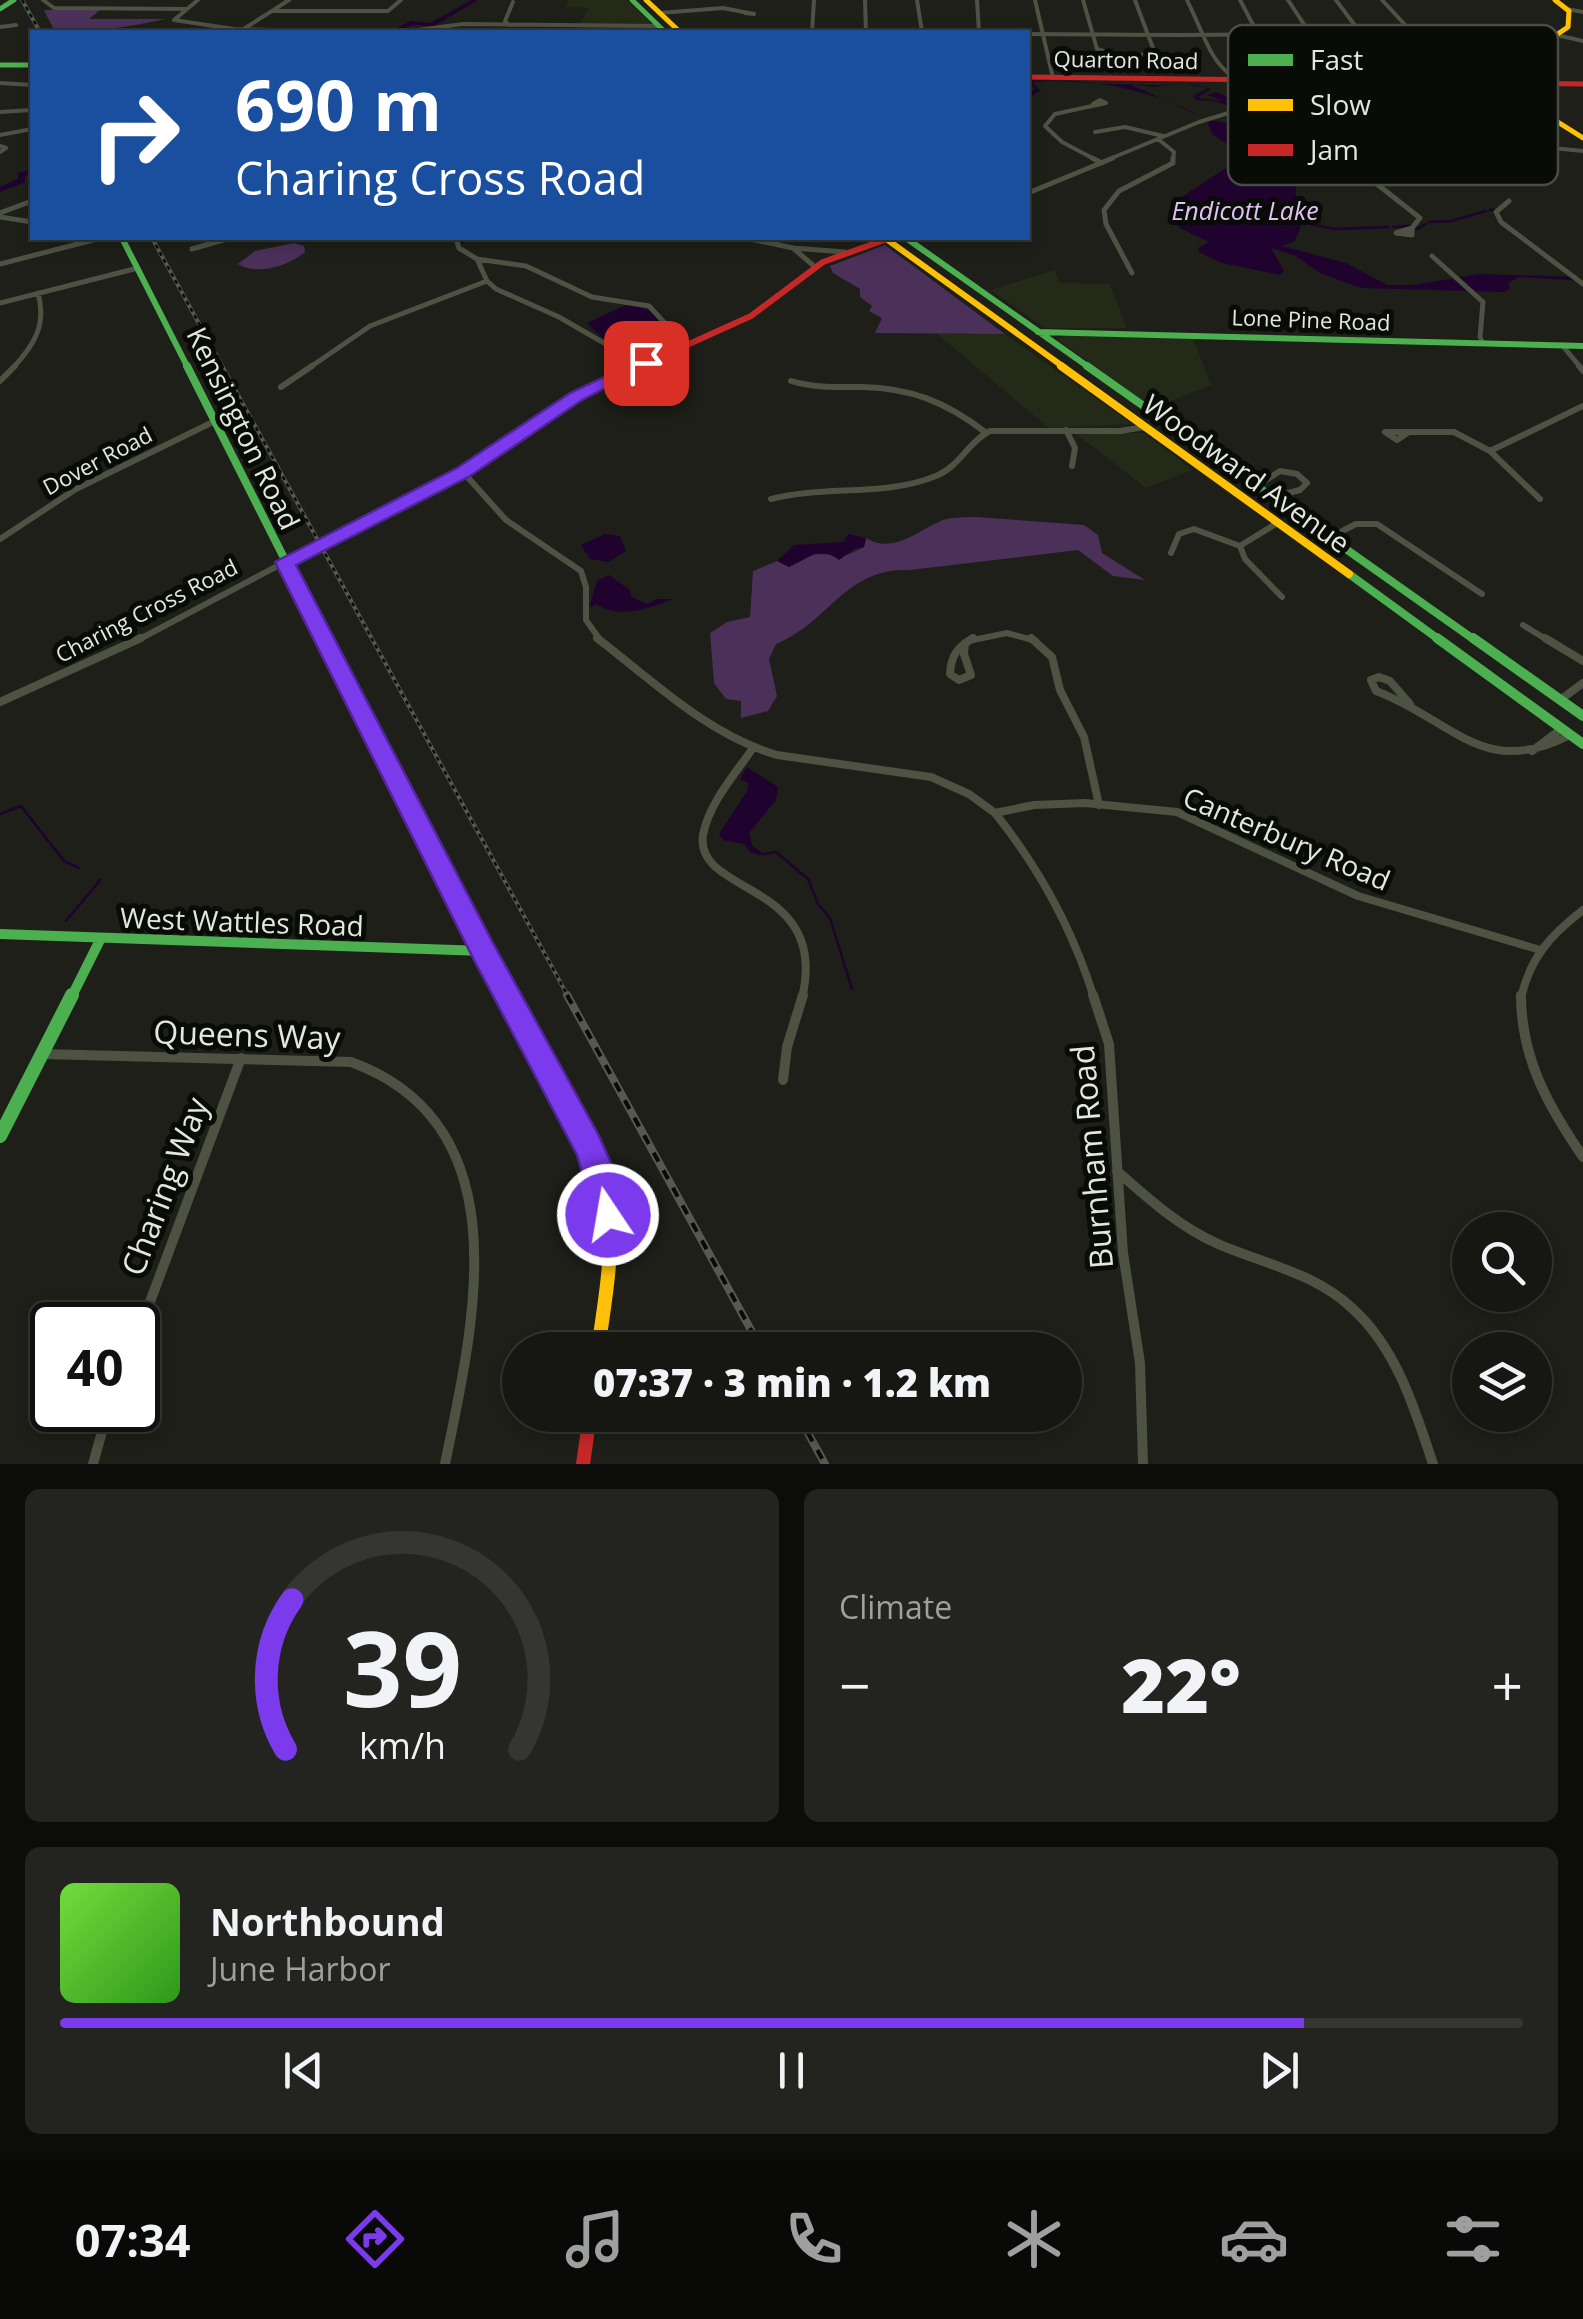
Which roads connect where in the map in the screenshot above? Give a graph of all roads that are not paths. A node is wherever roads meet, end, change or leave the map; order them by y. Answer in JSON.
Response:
{"nodes":[{"id":1,"x":43,"y":0,"type":"edge"},
{"id":2,"x":198,"y":0,"type":"edge"},
{"id":3,"x":289,"y":0,"type":"edge"},
{"id":4,"x":401,"y":0,"type":"edge"},
{"id":5,"x":632,"y":0,"type":"edge"},
{"id":6,"x":646,"y":0,"type":"edge"},
{"id":7,"x":814,"y":0,"type":"edge"},
{"id":8,"x":865,"y":0,"type":"edge"},
{"id":9,"x":918,"y":0,"type":"edge"},
{"id":10,"x":977,"y":0,"type":"edge"},
{"id":11,"x":1035,"y":0,"type":"edge"},
{"id":12,"x":1083,"y":0,"type":"edge"},
{"id":13,"x":1136,"y":0,"type":"edge"},
{"id":14,"x":1187,"y":0,"type":"edge"},
{"id":15,"x":1240,"y":0,"type":"edge"},
{"id":16,"x":1288,"y":0,"type":"edge"},
{"id":17,"x":1336,"y":0,"type":"edge"},
{"id":18,"x":1382,"y":0,"type":"edge"},
{"id":19,"x":1555,"y":0,"type":"edge"},
{"id":20,"x":513,"y":2,"type":"dead end"},
{"id":21,"x":187,"y":9,"type":"junction"},
{"id":22,"x":1567,"y":9,"type":"junction"},
{"id":23,"x":272,"y":11,"type":"junction"},
{"id":24,"x":659,"y":12,"type":"junction"},
{"id":25,"x":1583,"y":12,"type":"edge"},
{"id":26,"x":744,"y":13,"type":"dead end"},
{"id":27,"x":507,"y":23,"type":"junction"},
{"id":28,"x":16,"y":25,"type":"dead end"},
{"id":29,"x":1253,"y":25,"type":"edge"},
{"id":30,"x":1304,"y":25,"type":"edge"},
{"id":31,"x":1355,"y":25,"type":"edge"},
{"id":32,"x":1404,"y":25,"type":"edge"},
{"id":33,"x":0,"y":27,"type":"edge"},
{"id":34,"x":662,"y":29,"type":"edge"},
{"id":35,"x":242,"y":30,"type":"joint"},
{"id":36,"x":416,"y":30,"type":"edge"},
{"id":37,"x":678,"y":30,"type":"edge"},
{"id":38,"x":812,"y":30,"type":"edge"},
{"id":39,"x":866,"y":30,"type":"edge"},
{"id":40,"x":920,"y":30,"type":"edge"},
{"id":41,"x":979,"y":30,"type":"edge"},
{"id":42,"x":1030,"y":34,"type":"edge"},
{"id":43,"x":1040,"y":34,"type":"junction"},
{"id":44,"x":1094,"y":34,"type":"junction"},
{"id":45,"x":1149,"y":35,"type":"junction"},
{"id":46,"x":1228,"y":35,"type":"edge"},
{"id":47,"x":1558,"y":35,"type":"edge"},
{"id":48,"x":1561,"y":35,"type":"junction"},
{"id":49,"x":1204,"y":36,"type":"junction"},
{"id":50,"x":1558,"y":37,"type":"edge"},
{"id":51,"x":1583,"y":41,"type":"edge"},
{"id":52,"x":1129,"y":59,"type":"junction"},
{"id":53,"x":0,"y":65,"type":"edge"},
{"id":54,"x":30,"y":65,"type":"edge"},
{"id":55,"x":1228,"y":76,"type":"edge"},
{"id":56,"x":1030,"y":77,"type":"edge"},
{"id":57,"x":1053,"y":78,"type":"junction"},
{"id":58,"x":1135,"y":79,"type":"junction"},
{"id":59,"x":1228,"y":80,"type":"edge"},
{"id":60,"x":0,"y":83,"type":"edge"},
{"id":61,"x":30,"y":85,"type":"edge"},
{"id":62,"x":1093,"y":104,"type":"dead end"},
{"id":63,"x":30,"y":110,"type":"edge"},
{"id":64,"x":0,"y":112,"type":"edge"},
{"id":65,"x":1228,"y":112,"type":"edge"},
{"id":66,"x":1558,"y":123,"type":"edge"},
{"id":67,"x":30,"y":129,"type":"edge"},
{"id":68,"x":1095,"y":132,"type":"dead end"},
{"id":69,"x":0,"y":136,"type":"edge"},
{"id":70,"x":1161,"y":137,"type":"junction"},
{"id":71,"x":1583,"y":138,"type":"edge"},
{"id":72,"x":1102,"y":163,"type":"junction"},
{"id":73,"x":1383,"y":185,"type":"edge"},
{"id":74,"x":1030,"y":192,"type":"edge"},
{"id":75,"x":1509,"y":201,"type":"dead end"},
{"id":76,"x":30,"y":202,"type":"edge"},
{"id":77,"x":0,"y":215,"type":"edge"},
{"id":78,"x":30,"y":222,"type":"edge"},
{"id":79,"x":1412,"y":228,"type":"dead end"},
{"id":80,"x":93,"y":240,"type":"edge"},
{"id":81,"x":123,"y":240,"type":"edge"},
{"id":82,"x":222,"y":240,"type":"edge"},
{"id":83,"x":456,"y":240,"type":"edge"},
{"id":84,"x":755,"y":240,"type":"edge"},
{"id":85,"x":880,"y":240,"type":"edge"},
{"id":86,"x":889,"y":240,"type":"edge"},
{"id":87,"x":909,"y":240,"type":"edge"},
{"id":88,"x":192,"y":248,"type":"dead end"},
{"id":89,"x":793,"y":248,"type":"junction"},
{"id":90,"x":846,"y":252,"type":"junction"},
{"id":91,"x":925,"y":252,"type":"junction"},
{"id":92,"x":909,"y":255,"type":"junction"},
{"id":93,"x":1432,"y":256,"type":"dead end"},
{"id":94,"x":477,"y":260,"type":"junction"},
{"id":95,"x":0,"y":264,"type":"edge"},
{"id":96,"x":815,"y":267,"type":"junction"},
{"id":97,"x":138,"y":268,"type":"junction"},
{"id":98,"x":950,"y":269,"type":"junction"},
{"id":99,"x":932,"y":273,"type":"junction"},
{"id":100,"x":1132,"y":274,"type":"dead end"},
{"id":101,"x":487,"y":281,"type":"junction"},
{"id":102,"x":1583,"y":284,"type":"edge"},
{"id":103,"x":463,"y":292,"type":"junction"},
{"id":104,"x":38,"y":293,"type":"junction"},
{"id":105,"x":506,"y":294,"type":"junction"},
{"id":106,"x":0,"y":303,"type":"edge"},
{"id":107,"x":1010,"y":330,"type":"junction"},
{"id":108,"x":1038,"y":332,"type":"junction"},
{"id":109,"x":1483,"y":343,"type":"junction"},
{"id":110,"x":1562,"y":345,"type":"junction"},
{"id":111,"x":686,"y":346,"type":"junction"},
{"id":112,"x":1583,"y":346,"type":"edge"},
{"id":113,"x":642,"y":365,"type":"junction"},
{"id":114,"x":1583,"y":370,"type":"edge"},
{"id":115,"x":1103,"y":378,"type":"junction"},
{"id":116,"x":0,"y":381,"type":"edge"},
{"id":117,"x":792,"y":381,"type":"dead end"},
{"id":118,"x":1082,"y":381,"type":"junction"},
{"id":119,"x":281,"y":387,"type":"dead end"},
{"id":120,"x":1582,"y":407,"type":"edge"},
{"id":121,"x":215,"y":422,"type":"junction"},
{"id":122,"x":1145,"y":427,"type":"junction"},
{"id":123,"x":1066,"y":430,"type":"junction"},
{"id":124,"x":985,"y":432,"type":"junction"},
{"id":125,"x":1409,"y":432,"type":"dead end"},
{"id":126,"x":1490,"y":452,"type":"junction"},
{"id":127,"x":1072,"y":466,"type":"dead end"},
{"id":128,"x":463,"y":472,"type":"junction"},
{"id":129,"x":1257,"y":486,"type":"junction"},
{"id":130,"x":1272,"y":497,"type":"junction"},
{"id":131,"x":771,"y":499,"type":"dead end"},
{"id":132,"x":1540,"y":499,"type":"dead end"},
{"id":133,"x":1277,"y":523,"type":"junction"},
{"id":134,"x":1329,"y":538,"type":"junction"},
{"id":135,"x":0,"y":539,"type":"edge"},
{"id":136,"x":1240,"y":546,"type":"junction"},
{"id":137,"x":1171,"y":553,"type":"dead end"},
{"id":138,"x":285,"y":562,"type":"junction"},
{"id":139,"x":1482,"y":594,"type":"dead end"},
{"id":140,"x":1282,"y":597,"type":"dead end"},
{"id":141,"x":1523,"y":625,"type":"dead end"},
{"id":142,"x":1469,"y":636,"type":"junction"},
{"id":143,"x":965,"y":643,"type":"junction"},
{"id":144,"x":1446,"y":644,"type":"junction"},
{"id":145,"x":1583,"y":661,"type":"edge"},
{"id":146,"x":1583,"y":683,"type":"edge"},
{"id":147,"x":1556,"y":697,"type":"junction"},
{"id":148,"x":1520,"y":698,"type":"junction"},
{"id":149,"x":0,"y":702,"type":"edge"},
{"id":150,"x":1410,"y":704,"type":"junction"},
{"id":151,"x":1581,"y":712,"type":"edge"},
{"id":152,"x":1566,"y":732,"type":"junction"},
{"id":153,"x":1583,"y":744,"type":"edge"},
{"id":154,"x":753,"y":748,"type":"junction"},
{"id":155,"x":1099,"y":806,"type":"junction"},
{"id":156,"x":994,"y":813,"type":"junction"},
{"id":157,"x":1583,"y":910,"type":"edge"},
{"id":158,"x":0,"y":934,"type":"edge"},
{"id":159,"x":101,"y":938,"type":"junction"},
{"id":160,"x":1537,"y":949,"type":"junction"},
{"id":161,"x":483,"y":952,"type":"junction"},
{"id":162,"x":42,"y":1054,"type":"junction"},
{"id":163,"x":240,"y":1058,"type":"junction"},
{"id":164,"x":783,"y":1080,"type":"dead end"},
{"id":165,"x":0,"y":1136,"type":"edge"},
{"id":166,"x":1583,"y":1157,"type":"edge"},
{"id":167,"x":1118,"y":1171,"type":"junction"},
{"id":168,"x":150,"y":1302,"type":"edge"},
{"id":169,"x":600,"y":1332,"type":"edge"},
{"id":170,"x":102,"y":1432,"type":"edge"},
{"id":171,"x":588,"y":1432,"type":"edge"},
{"id":172,"x":93,"y":1464,"type":"edge"},
{"id":173,"x":445,"y":1464,"type":"edge"},
{"id":174,"x":583,"y":1464,"type":"edge"},
{"id":175,"x":1143,"y":1464,"type":"edge"},
{"id":176,"x":1433,"y":1464,"type":"edge"}],
"edges":[{"from":1,"to":21,"type":"street"},
{"from":2,"to":21,"type":"street"},
{"from":3,"to":23,"type":"street"},
{"from":4,"to":23,"type":"street"},
{"from":5,"to":34,"type":"street"},
{"from":6,"to":24,"type":"street"},
{"from":7,"to":38,"type":"street"},
{"from":8,"to":39,"type":"street"},
{"from":9,"to":40,"type":"street"},
{"from":10,"to":41,"type":"street"},
{"from":11,"to":43,"type":"street"},
{"from":12,"to":44,"type":"street"},
{"from":13,"to":45,"type":"street"},
{"from":14,"to":49,"type":"street"},
{"from":15,"to":29,"type":"street"},
{"from":16,"to":30,"type":"street"},
{"from":17,"to":31,"type":"street"},
{"from":18,"to":32,"type":"street"},
{"from":19,"to":22,"type":"street"},
{"from":20,"to":27,"type":"street"},
{"from":21,"to":35,"type":"street"},
{"from":22,"to":25,"type":"street"},
{"from":22,"to":48,"type":"street"},
{"from":23,"to":35,"type":"street"},
{"from":24,"to":26,"type":"street"},
{"from":24,"to":37,"type":"street"},
{"from":27,"to":34,"type":"street"},
{"from":27,"to":36,"type":"street"},
{"from":28,"to":33,"type":"street"},
{"from":42,"to":43,"type":"street"},
{"from":43,"to":44,"type":"street"},
{"from":43,"to":57,"type":"street"},
{"from":44,"to":45,"type":"street"},
{"from":44,"to":52,"type":"street"},
{"from":45,"to":49,"type":"street"},
{"from":45,"to":52,"type":"street"},
{"from":46,"to":49,"type":"street"},
{"from":47,"to":48,"type":"street"},
{"from":48,"to":50,"type":"street"},
{"from":48,"to":51,"type":"street"},
{"from":49,"to":55,"type":"street"},
{"from":52,"to":58,"type":"street"},
{"from":53,"to":54,"type":"street"},
{"from":56,"to":57,"type":"street","name":"Quarton Road"},
{"from":57,"to":58,"type":"street","name":"Quarton Road"},
{"from":58,"to":59,"type":"street","name":"Quarton Road"},
{"from":60,"to":61,"type":"street"},
{"from":62,"to":72,"type":"street"},
{"from":63,"to":64,"type":"street"},
{"from":65,"to":70,"type":"street"},
{"from":66,"to":71,"type":"street"},
{"from":67,"to":69,"type":"street"},
{"from":68,"to":70,"type":"street"},
{"from":70,"to":72,"type":"street"},
{"from":70,"to":100,"type":"street"},
{"from":72,"to":74,"type":"street"},
{"from":73,"to":79,"type":"street"},
{"from":75,"to":102,"type":"street"},
{"from":76,"to":77,"type":"street"},
{"from":77,"to":78,"type":"street"},
{"from":80,"to":95,"type":"street"},
{"from":81,"to":97,"type":"street","name":"Kensington Road"},
{"from":82,"to":88,"type":"street"},
{"from":83,"to":94,"type":"street"},
{"from":84,"to":89,"type":"street"},
{"from":85,"to":90,"type":"street","name":"Charing Cross Road"},
{"from":86,"to":92,"type":"street","name":"Woodward Avenue"},
{"from":87,"to":91,"type":"street","name":"Woodward Avenue"},
{"from":89,"to":90,"type":"street"},
{"from":89,"to":96,"type":"street"},
{"from":90,"to":96,"type":"street","name":"Charing Cross Road"},
{"from":91,"to":92,"type":"street"},
{"from":91,"to":98,"type":"street","name":"Woodward Avenue"},
{"from":92,"to":99,"type":"street","name":"Woodward Avenue"},
{"from":93,"to":109,"type":"street"},
{"from":94,"to":101,"type":"street"},
{"from":94,"to":111,"type":"street"},
{"from":96,"to":111,"type":"street","name":"Charing Cross Road"},
{"from":97,"to":104,"type":"street"},
{"from":97,"to":121,"type":"street","name":"Kensington Road"},
{"from":98,"to":99,"type":"street"},
{"from":98,"to":108,"type":"street","name":"Woodward Avenue"},
{"from":99,"to":107,"type":"street","name":"Woodward Avenue"},
{"from":101,"to":103,"type":"street"},
{"from":101,"to":105,"type":"street"},
{"from":103,"to":105,"type":"street"},
{"from":103,"to":119,"type":"street"},
{"from":104,"to":106,"type":"street"},
{"from":104,"to":116,"type":"street"},
{"from":105,"to":113,"type":"street"},
{"from":107,"to":108,"type":"street","name":"Lone Pine Road"},
{"from":107,"to":118,"type":"street","name":"Woodward Avenue"},
{"from":108,"to":109,"type":"street","name":"Lone Pine Road"},
{"from":108,"to":115,"type":"street","name":"Woodward Avenue"},
{"from":109,"to":110,"type":"street","name":"Lone Pine Road"},
{"from":110,"to":112,"type":"street","name":"Lone Pine Road"},
{"from":110,"to":114,"type":"street"},
{"from":111,"to":113,"type":"street","name":"Charing Cross Road"},
{"from":113,"to":128,"type":"street","name":"Charing Cross Road"},
{"from":115,"to":118,"type":"street"},
{"from":115,"to":129,"type":"street","name":"Woodward Avenue"},
{"from":117,"to":124,"type":"street"},
{"from":118,"to":122,"type":"street","name":"Woodward Avenue"},
{"from":120,"to":126,"type":"street"},
{"from":121,"to":135,"type":"street","name":"Dover Road"},
{"from":121,"to":138,"type":"street","name":"Kensington Road"},
{"from":122,"to":123,"type":"street"},
{"from":122,"to":133,"type":"street","name":"Woodward Avenue"},
{"from":123,"to":124,"type":"street"},
{"from":123,"to":127,"type":"street"},
{"from":124,"to":131,"type":"street"},
{"from":125,"to":126,"type":"street"},
{"from":126,"to":132,"type":"street"},
{"from":128,"to":138,"type":"street","name":"Charing Cross Road"},
{"from":128,"to":154,"type":"street"},
{"from":129,"to":130,"type":"street","name":"Woodward Avenue"},
{"from":129,"to":130,"type":"street"},
{"from":130,"to":134,"type":"street","name":"Woodward Avenue"},
{"from":133,"to":136,"type":"street"},
{"from":133,"to":144,"type":"street","name":"Woodward Avenue"},
{"from":134,"to":139,"type":"street"},
{"from":134,"to":142,"type":"street","name":"Woodward Avenue"},
{"from":136,"to":137,"type":"street"},
{"from":136,"to":140,"type":"street"},
{"from":138,"to":149,"type":"street","name":"Charing Cross Road"},
{"from":138,"to":161,"type":"street","name":"Kensington Road"},
{"from":141,"to":145,"type":"street"},
{"from":142,"to":144,"type":"street"},
{"from":142,"to":147,"type":"street","name":"Woodward Avenue"},
{"from":143,"to":143,"type":"street"},
{"from":143,"to":155,"type":"street"},
{"from":144,"to":148,"type":"street","name":"Woodward Avenue"},
{"from":146,"to":147,"type":"street"},
{"from":147,"to":148,"type":"street"},
{"from":147,"to":151,"type":"street","name":"Woodward Avenue"},
{"from":148,"to":152,"type":"street","name":"Woodward Avenue"},
{"from":150,"to":150,"type":"street"},
{"from":150,"to":152,"type":"street"},
{"from":152,"to":153,"type":"street","name":"Woodward Avenue"},
{"from":154,"to":156,"type":"street"},
{"from":154,"to":164,"type":"street"},
{"from":155,"to":156,"type":"street","name":"Canterbury Road"},
{"from":155,"to":160,"type":"street","name":"Canterbury Road"},
{"from":156,"to":167,"type":"street","name":"Burnham Road"},
{"from":157,"to":160,"type":"street"},
{"from":158,"to":159,"type":"street","name":"West Wattles Road"},
{"from":159,"to":161,"type":"street","name":"West Wattles Road"},
{"from":159,"to":162,"type":"street"},
{"from":160,"to":166,"type":"street"},
{"from":161,"to":169,"type":"street","name":"Kensington Road"},
{"from":162,"to":163,"type":"street","name":"Queens Way"},
{"from":162,"to":165,"type":"street"},
{"from":163,"to":168,"type":"street","name":"Charing Way"},
{"from":163,"to":173,"type":"street","name":"Queens Way"},
{"from":167,"to":175,"type":"street","name":"Burnham Road"},
{"from":167,"to":176,"type":"street"},
{"from":170,"to":172,"type":"street"},
{"from":171,"to":174,"type":"street"}]}
